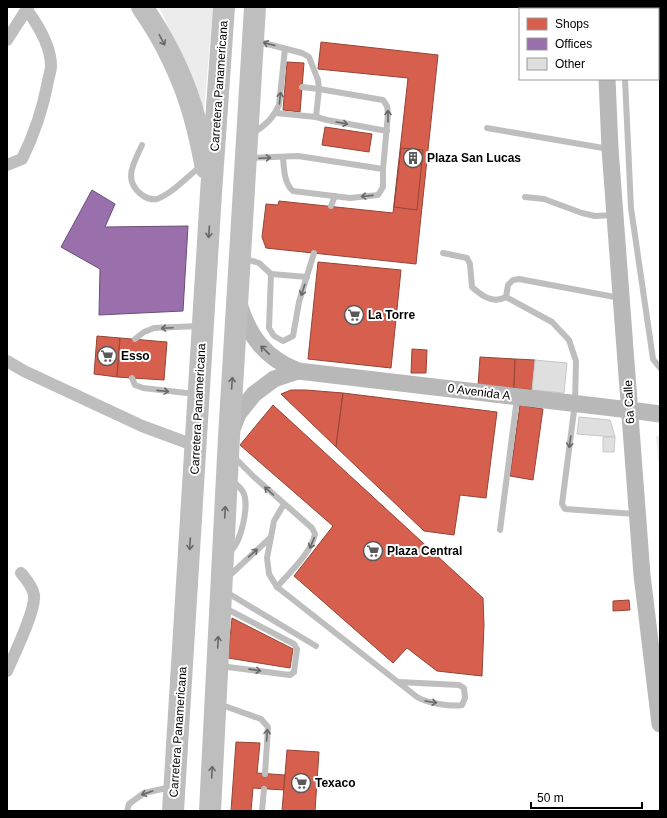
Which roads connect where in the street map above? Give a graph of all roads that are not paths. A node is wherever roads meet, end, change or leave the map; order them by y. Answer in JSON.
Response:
{"nodes":[{"id":1,"x":142,"y":7,"type":"edge"},
{"id":2,"x":224,"y":7,"type":"edge"},
{"id":3,"x":255,"y":7,"type":"edge"},
{"id":4,"x":28,"y":8,"type":"edge"},
{"id":5,"x":7,"y":40,"type":"edge"},
{"id":6,"x":253,"y":40,"type":"junction"},
{"id":7,"x":285,"y":49,"type":"junction"},
{"id":8,"x":607,"y":80,"type":"edge"},
{"id":9,"x":625,"y":80,"type":"edge"},
{"id":10,"x":302,"y":87,"type":"dead end"},
{"id":11,"x":319,"y":89,"type":"junction"},
{"id":12,"x":276,"y":113,"type":"junction"},
{"id":13,"x":316,"y":117,"type":"junction"},
{"id":14,"x":487,"y":128,"type":"dead end"},
{"id":15,"x":387,"y":131,"type":"junction"},
{"id":16,"x":247,"y":136,"type":"junction"},
{"id":17,"x":142,"y":145,"type":"dead end"},
{"id":18,"x":610,"y":149,"type":"junction"},
{"id":19,"x":283,"y":157,"type":"junction"},
{"id":20,"x":246,"y":158,"type":"junction"},
{"id":21,"x":205,"y":163,"type":"junction"},
{"id":22,"x":7,"y":164,"type":"edge"},
{"id":23,"x":383,"y":169,"type":"junction"},
{"id":24,"x":211,"y":193,"type":"junction"},
{"id":25,"x":334,"y":196,"type":"junction"},
{"id":26,"x":525,"y":197,"type":"dead end"},
{"id":27,"x":331,"y":206,"type":"dead end"},
{"id":28,"x":615,"y":214,"type":"junction"},
{"id":29,"x":314,"y":253,"type":"dead end"},
{"id":30,"x":442,"y":253,"type":"dead end"},
{"id":31,"x":240,"y":258,"type":"junction"},
{"id":32,"x":271,"y":274,"type":"junction"},
{"id":33,"x":307,"y":277,"type":"junction"},
{"id":34,"x":506,"y":297,"type":"junction"},
{"id":35,"x":622,"y":298,"type":"junction"},
{"id":36,"x":238,"y":300,"type":"junction"},
{"id":37,"x":203,"y":326,"type":"junction"},
{"id":38,"x":135,"y":340,"type":"dead end"},
{"id":39,"x":7,"y":361,"type":"edge"},
{"id":40,"x":7,"y":368,"type":"edge"},
{"id":41,"x":660,"y":368,"type":"edge"},
{"id":42,"x":298,"y":371,"type":"junction"},
{"id":43,"x":132,"y":378,"type":"dead end"},
{"id":44,"x":199,"y":395,"type":"junction"},
{"id":45,"x":518,"y":396,"type":"junction"},
{"id":46,"x":575,"y":403,"type":"junction"},
{"id":47,"x":630,"y":410,"type":"junction"},
{"id":48,"x":660,"y":414,"type":"edge"},
{"id":49,"x":228,"y":444,"type":"junction"},
{"id":50,"x":195,"y":450,"type":"junction"},
{"id":51,"x":284,"y":504,"type":"junction"},
{"id":52,"x":637,"y":514,"type":"junction"},
{"id":53,"x":500,"y":530,"type":"dead end"},
{"id":54,"x":271,"y":537,"type":"junction"},
{"id":55,"x":21,"y":573,"type":"dead end"},
{"id":56,"x":277,"y":586,"type":"junction"},
{"id":57,"x":221,"y":592,"type":"junction"},
{"id":58,"x":316,"y":646,"type":"dead end"},
{"id":59,"x":217,"y":665,"type":"junction"},
{"id":60,"x":7,"y":671,"type":"edge"},
{"id":61,"x":399,"y":682,"type":"junction"},
{"id":62,"x":216,"y":703,"type":"junction"},
{"id":63,"x":660,"y":720,"type":"edge"},
{"id":64,"x":265,"y":774,"type":"dead end"},
{"id":65,"x":175,"y":787,"type":"junction"},
{"id":66,"x":264,"y":789,"type":"dead end"},
{"id":67,"x":127,"y":811,"type":"edge"},
{"id":68,"x":173,"y":811,"type":"edge"},
{"id":69,"x":210,"y":811,"type":"edge"},
{"id":70,"x":262,"y":811,"type":"edge"}],
"edges":[{"from":1,"to":21,"type":"highway","one_way":true},
{"from":2,"to":24,"type":"highway","name":"Carretera Panamericana"},
{"from":3,"to":6,"type":"highway"},
{"from":4,"to":5,"type":"street"},
{"from":4,"to":22,"type":"street"},
{"from":7,"to":6,"type":"lane","one_way":true},
{"from":6,"to":16,"type":"highway"},
{"from":7,"to":11,"type":"lane"},
{"from":12,"to":7,"type":"lane","one_way":true},
{"from":8,"to":18,"type":"street","name":"6a Calle"},
{"from":9,"to":41,"type":"lane"},
{"from":10,"to":11,"type":"lane"},
{"from":11,"to":13,"type":"lane"},
{"from":15,"to":11,"type":"lane","one_way":true},
{"from":12,"to":13,"type":"lane"},
{"from":12,"to":16,"type":"lane"},
{"from":13,"to":15,"type":"lane","one_way":true},
{"from":14,"to":18,"type":"lane"},
{"from":15,"to":23,"type":"lane"},
{"from":16,"to":20,"type":"highway"},
{"from":17,"to":21,"type":"lane"},
{"from":18,"to":28,"type":"street","name":"6a Calle"},
{"from":20,"to":19,"type":"lane","one_way":true},
{"from":19,"to":23,"type":"lane"},
{"from":19,"to":25,"type":"lane"},
{"from":20,"to":31,"type":"highway"},
{"from":21,"to":24,"type":"highway"},
{"from":23,"to":25,"type":"lane","one_way":true},
{"from":24,"to":37,"type":"highway","name":"Carretera Panamericana","one_way":true},
{"from":25,"to":27,"type":"lane"},
{"from":26,"to":28,"type":"lane"},
{"from":28,"to":35,"type":"street","name":"6a Calle"},
{"from":29,"to":33,"type":"lane"},
{"from":30,"to":34,"type":"lane"},
{"from":31,"to":32,"type":"lane"},
{"from":31,"to":36,"type":"highway"},
{"from":32,"to":33,"type":"lane"},
{"from":33,"to":32,"type":"lane","one_way":true},
{"from":34,"to":35,"type":"lane"},
{"from":34,"to":46,"type":"lane"},
{"from":35,"to":47,"type":"street","name":"6a Calle"},
{"from":42,"to":36,"type":"street","name":"0 Avenida A","one_way":true},
{"from":49,"to":36,"type":"highway","one_way":true},
{"from":37,"to":38,"type":"lane","one_way":true},
{"from":37,"to":44,"type":"highway","name":"Carretera Panamericana"},
{"from":39,"to":50,"type":"street"},
{"from":40,"to":50,"type":"street"},
{"from":42,"to":45,"type":"street","name":"0 Avenida A"},
{"from":42,"to":49,"type":"street","name":"0 Avenida A"},
{"from":43,"to":44,"type":"lane","one_way":true},
{"from":44,"to":50,"type":"highway","name":"Carretera Panamericana"},
{"from":45,"to":46,"type":"street","name":"0 Avenida A"},
{"from":45,"to":53,"type":"lane"},
{"from":46,"to":47,"type":"street","name":"0 Avenida A"},
{"from":46,"to":52,"type":"lane","one_way":true},
{"from":47,"to":48,"type":"street","name":"0 Avenida A"},
{"from":47,"to":52,"type":"street","name":"6a Calle"},
{"from":51,"to":49,"type":"lane","one_way":true},
{"from":57,"to":49,"type":"highway","one_way":true},
{"from":50,"to":65,"type":"highway","name":"Carretera Panamericana","one_way":true},
{"from":51,"to":54,"type":"lane"},
{"from":51,"to":56,"type":"lane","one_way":true},
{"from":52,"to":63,"type":"street","name":"6a Calle"},
{"from":54,"to":56,"type":"lane"},
{"from":57,"to":54,"type":"lane","one_way":true},
{"from":55,"to":60,"type":"street"},
{"from":56,"to":61,"type":"lane"},
{"from":57,"to":58,"type":"lane"},
{"from":59,"to":57,"type":"highway","one_way":true},
{"from":59,"to":57,"type":"lane","one_way":true},
{"from":59,"to":62,"type":"highway"},
{"from":61,"to":61,"type":"lane","one_way":true},
{"from":64,"to":62,"type":"lane","one_way":true},
{"from":69,"to":62,"type":"highway","one_way":true},
{"from":65,"to":67,"type":"lane","one_way":true},
{"from":65,"to":68,"type":"highway","name":"Carretera Panamericana"},
{"from":66,"to":70,"type":"lane"}]}
